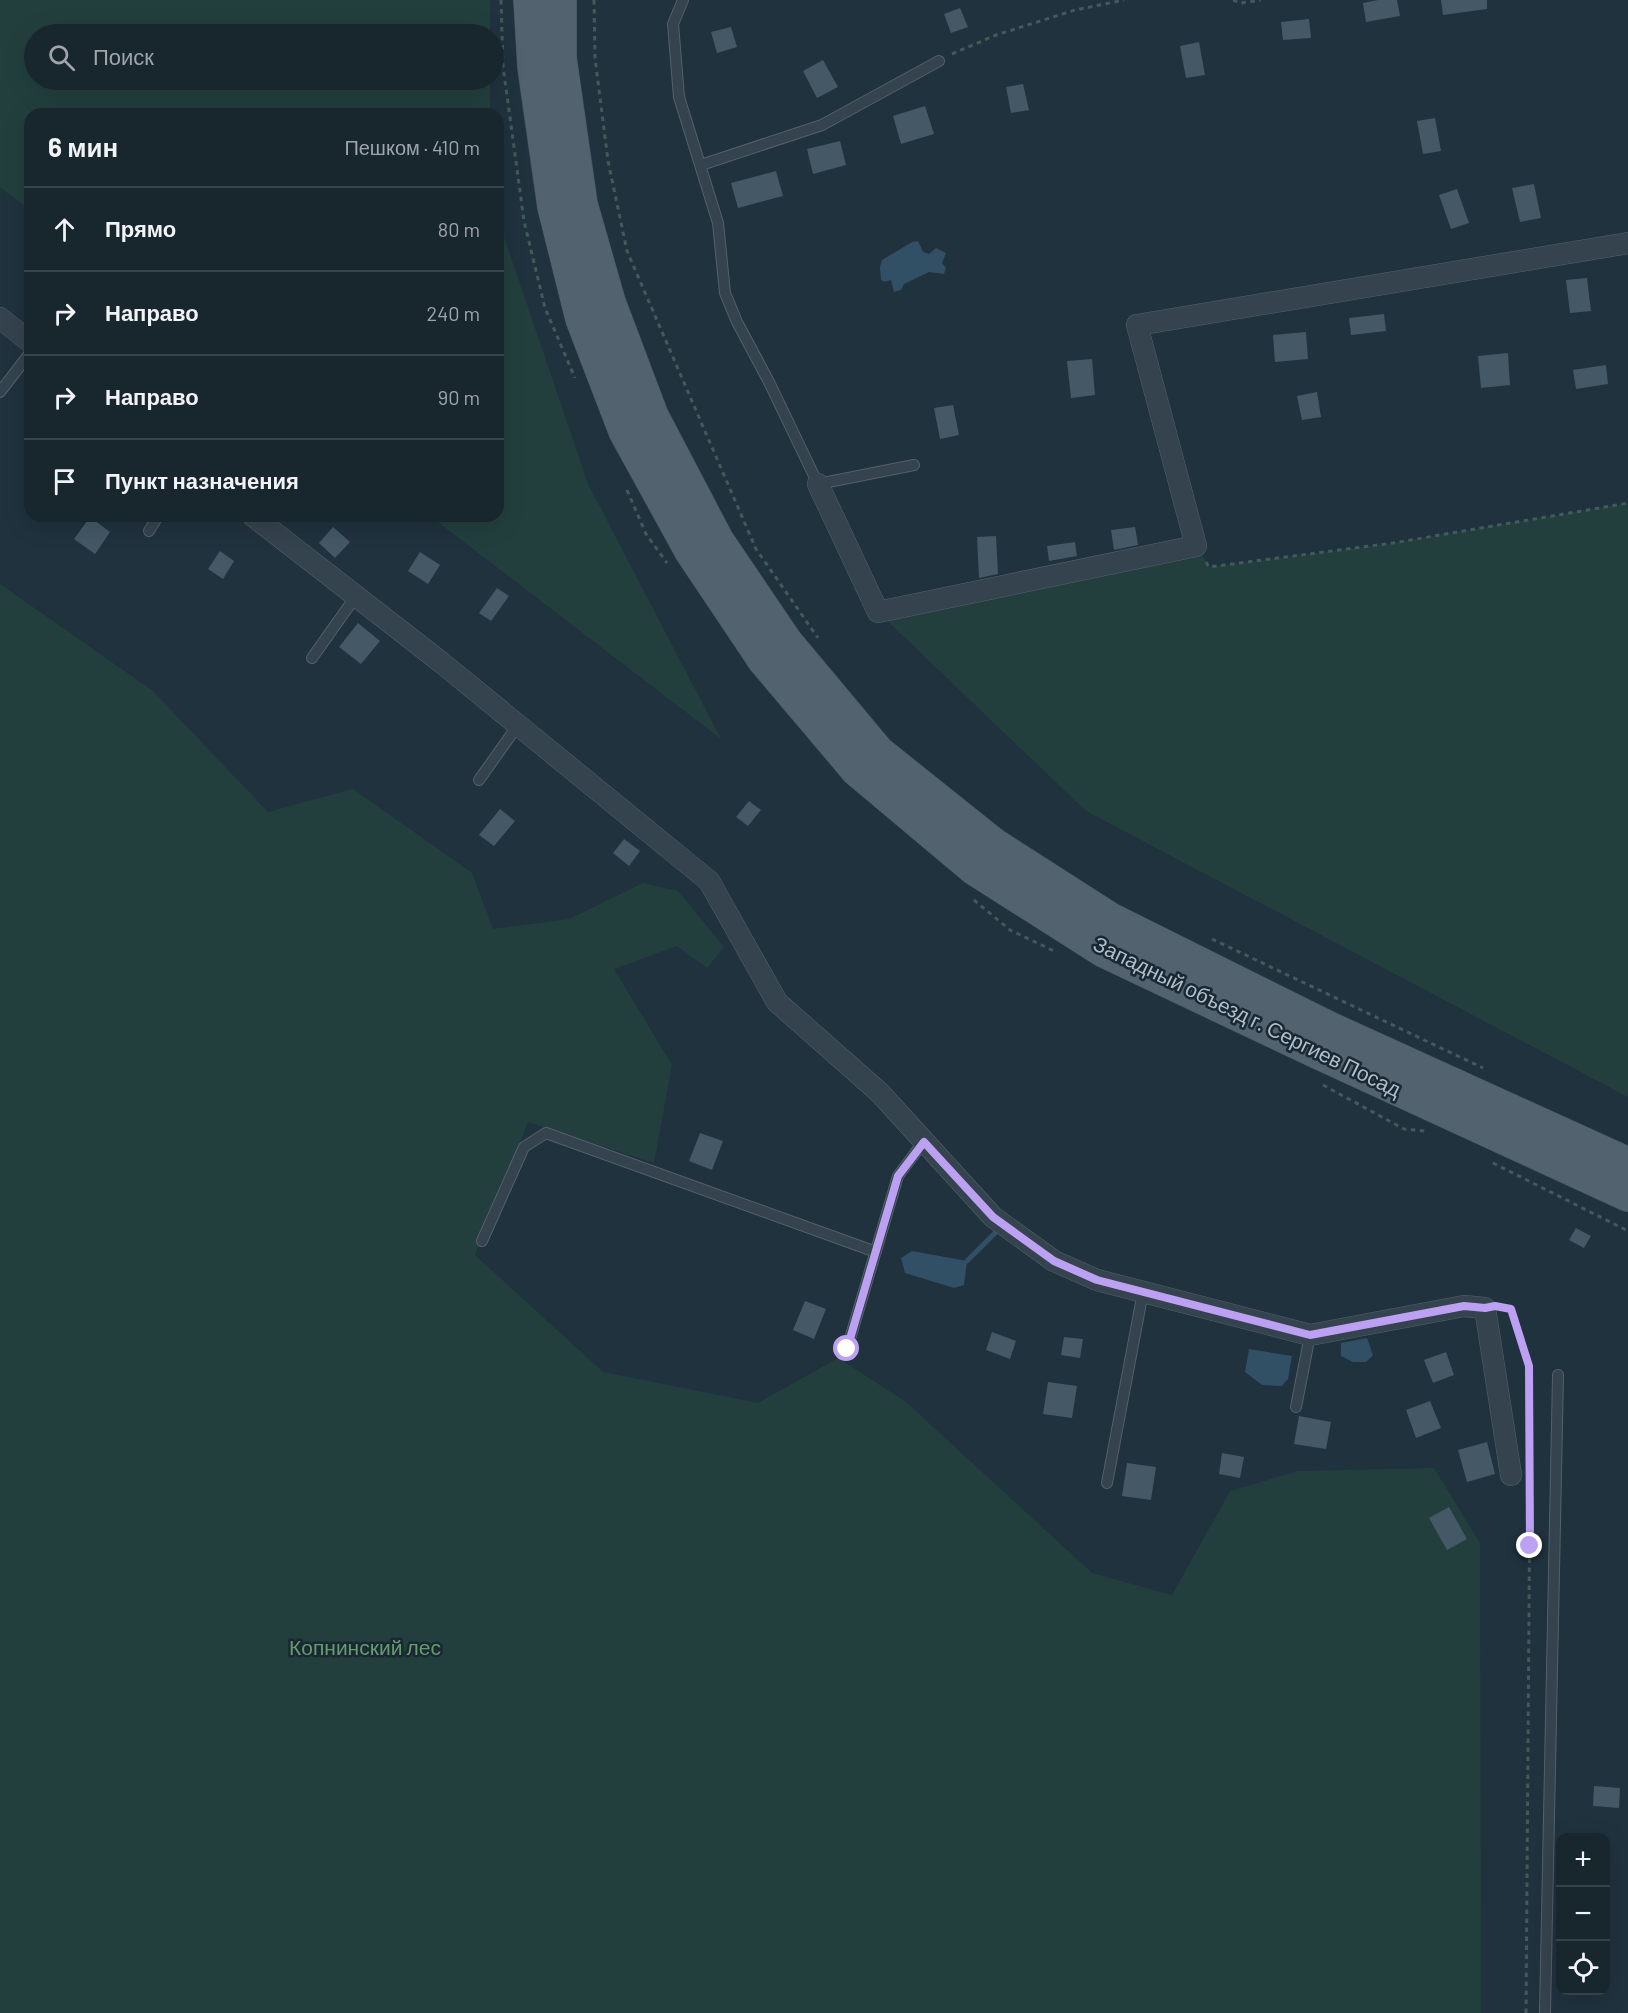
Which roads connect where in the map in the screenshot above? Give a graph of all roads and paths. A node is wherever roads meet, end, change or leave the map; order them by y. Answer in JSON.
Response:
{"nodes":[{"id":1,"x":501,"y":0,"type":"edge"},
{"id":2,"x":530,"y":0,"type":"edge"},
{"id":3,"x":560,"y":0,"type":"edge"},
{"id":4,"x":594,"y":0,"type":"edge"},
{"id":5,"x":683,"y":0,"type":"edge"},
{"id":6,"x":1124,"y":0,"type":"edge"},
{"id":7,"x":1233,"y":0,"type":"edge"},
{"id":8,"x":1261,"y":0,"type":"edge"},
{"id":9,"x":502,"y":24,"type":"edge"},
{"id":10,"x":939,"y":61,"type":"joint"},
{"id":11,"x":504,"y":75,"type":"edge"},
{"id":12,"x":701,"y":165,"type":"junction"},
{"id":13,"x":1628,"y":243,"type":"edge"},
{"id":14,"x":0,"y":318,"type":"edge"},
{"id":15,"x":24,"y":337,"type":"edge"},
{"id":16,"x":24,"y":361,"type":"edge"},
{"id":17,"x":576,"y":380,"type":"dead end"},
{"id":18,"x":0,"y":392,"type":"edge"},
{"id":19,"x":914,"y":465,"type":"dead end"},
{"id":20,"x":623,"y":483,"type":"dead end"},
{"id":21,"x":818,"y":484,"type":"junction"},
{"id":22,"x":1628,"y":503,"type":"edge"},
{"id":23,"x":154,"y":522,"type":"edge"},
{"id":24,"x":261,"y":522,"type":"edge"},
{"id":25,"x":149,"y":531,"type":"dead end"},
{"id":26,"x":1196,"y":546,"type":"junction"},
{"id":27,"x":666,"y":563,"type":"dead end"},
{"id":28,"x":356,"y":596,"type":"junction"},
{"id":29,"x":822,"y":644,"type":"dead end"},
{"id":30,"x":312,"y":658,"type":"dead end"},
{"id":31,"x":518,"y":725,"type":"junction"},
{"id":32,"x":479,"y":780,"type":"dead end"},
{"id":33,"x":974,"y":900,"type":"dead end"},
{"id":34,"x":1207,"y":937,"type":"dead end"},
{"id":35,"x":1064,"y":956,"type":"dead end"},
{"id":36,"x":1491,"y":1072,"type":"dead end"},
{"id":37,"x":1314,"y":1080,"type":"dead end"},
{"id":38,"x":1432,"y":1132,"type":"dead end"},
{"id":39,"x":924,"y":1142,"type":"junction"},
{"id":40,"x":1485,"y":1159,"type":"dead end"},
{"id":41,"x":1628,"y":1164,"type":"edge"},
{"id":42,"x":1628,"y":1195,"type":"edge"},
{"id":43,"x":1628,"y":1231,"type":"edge"},
{"id":44,"x":482,"y":1241,"type":"dead end"},
{"id":45,"x":876,"y":1252,"type":"junction"},
{"id":46,"x":1143,"y":1292,"type":"junction"},
{"id":47,"x":1485,"y":1308,"type":"junction"},
{"id":48,"x":1310,"y":1335,"type":"junction"},
{"id":49,"x":847,"y":1349,"type":"dead end"},
{"id":50,"x":1558,"y":1375,"type":"dead end"},
{"id":51,"x":1296,"y":1407,"type":"dead end"},
{"id":52,"x":1530,"y":1462,"type":"dead end"},
{"id":53,"x":1521,"y":1474,"type":"joint"},
{"id":54,"x":1107,"y":1483,"type":"dead end"},
{"id":55,"x":1526,"y":2013,"type":"edge"},
{"id":56,"x":1545,"y":2013,"type":"edge"}],
"edges":[{"from":1,"to":9,"type":"path"},
{"from":2,"to":42,"type":"main road","name":"Западный объезд г. Сергиев Посад"},
{"from":3,"to":41,"type":"main road","name":"Западный объезд г. Сергиев Посад"},
{"from":4,"to":29,"type":"path"},
{"from":5,"to":12,"type":"lane"},
{"from":6,"to":10,"type":"path"},
{"from":7,"to":8,"type":"path"},
{"from":10,"to":12,"type":"lane"},
{"from":11,"to":17,"type":"path"},
{"from":12,"to":21,"type":"lane"},
{"from":13,"to":26,"type":"street"},
{"from":14,"to":15,"type":"street"},
{"from":16,"to":18,"type":"lane"},
{"from":19,"to":21,"type":"lane"},
{"from":20,"to":27,"type":"path"},
{"from":21,"to":26,"type":"street"},
{"from":22,"to":26,"type":"path"},
{"from":23,"to":25,"type":"lane"},
{"from":24,"to":28,"type":"street"},
{"from":28,"to":30,"type":"lane"},
{"from":28,"to":31,"type":"street"},
{"from":31,"to":32,"type":"lane"},
{"from":31,"to":39,"type":"street"},
{"from":33,"to":35,"type":"path"},
{"from":34,"to":36,"type":"path"},
{"from":37,"to":38,"type":"path"},
{"from":39,"to":45,"type":"lane"},
{"from":39,"to":46,"type":"street"},
{"from":40,"to":43,"type":"path"},
{"from":44,"to":45,"type":"lane"},
{"from":45,"to":49,"type":"lane"},
{"from":46,"to":48,"type":"street"},
{"from":46,"to":54,"type":"lane"},
{"from":47,"to":48,"type":"street"},
{"from":47,"to":52,"type":"path"},
{"from":47,"to":53,"type":"street"},
{"from":48,"to":51,"type":"lane"},
{"from":50,"to":56,"type":"lane"},
{"from":53,"to":55,"type":"path"}]}
